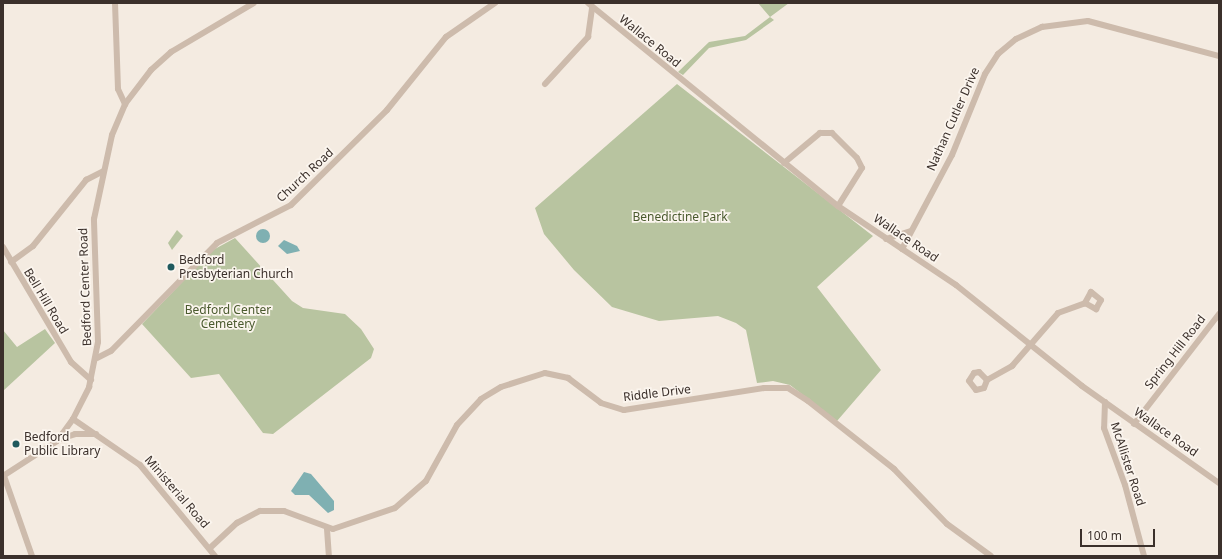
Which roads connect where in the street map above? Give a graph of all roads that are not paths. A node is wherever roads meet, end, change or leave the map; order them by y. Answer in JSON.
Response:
{"nodes":[{"id":1,"x":115,"y":3,"type":"edge"},
{"id":2,"x":254,"y":3,"type":"edge"},
{"id":3,"x":495,"y":3,"type":"edge"},
{"id":4,"x":590,"y":5,"type":"edge"},
{"id":5,"x":1219,"y":56,"type":"edge"},
{"id":6,"x":544,"y":84,"type":"dead end"},
{"id":7,"x":125,"y":104,"type":"junction"},
{"id":8,"x":784,"y":164,"type":"junction"},
{"id":9,"x":104,"y":171,"type":"junction"},
{"id":10,"x":838,"y":206,"type":"junction"},
{"id":11,"x":910,"y":231,"type":"junction"},
{"id":12,"x":886,"y":239,"type":"junction"},
{"id":13,"x":3,"y":247,"type":"edge"},
{"id":14,"x":902,"y":249,"type":"junction"},
{"id":15,"x":11,"y":262,"type":"junction"},
{"id":16,"x":1085,"y":303,"type":"dead end"},
{"id":17,"x":1219,"y":314,"type":"edge"},
{"id":18,"x":1030,"y":345,"type":"junction"},
{"id":19,"x":97,"y":358,"type":"junction"},
{"id":20,"x":91,"y":380,"type":"junction"},
{"id":21,"x":987,"y":380,"type":"dead end"},
{"id":22,"x":1105,"y":402,"type":"junction"},
{"id":23,"x":73,"y":419,"type":"junction"},
{"id":24,"x":1134,"y":424,"type":"junction"},
{"id":25,"x":97,"y":434,"type":"junction"},
{"id":26,"x":57,"y":441,"type":"junction"},
{"id":27,"x":4,"y":476,"type":"edge"},
{"id":28,"x":1219,"y":483,"type":"edge"},
{"id":29,"x":327,"y":529,"type":"junction"},
{"id":30,"x":210,"y":548,"type":"junction"},
{"id":31,"x":32,"y":556,"type":"edge"},
{"id":32,"x":215,"y":556,"type":"edge"},
{"id":33,"x":329,"y":556,"type":"edge"},
{"id":34,"x":991,"y":556,"type":"edge"},
{"id":35,"x":1144,"y":556,"type":"edge"}],
"edges":[{"from":1,"to":7,"type":"street"},
{"from":2,"to":7,"type":"street","name":"Bedford Center Road"},
{"from":3,"to":19,"type":"street","name":"Church Road"},
{"from":4,"to":6,"type":"street"},
{"from":4,"to":8,"type":"street","name":"Wallace Road"},
{"from":5,"to":11,"type":"street","name":"Nathan Cutler Drive"},
{"from":7,"to":9,"type":"street","name":"Bedford Center Road"},
{"from":8,"to":10,"type":"street","name":"Wallace Road"},
{"from":8,"to":10,"type":"street"},
{"from":9,"to":15,"type":"street"},
{"from":9,"to":19,"type":"street","name":"Bedford Center Road"},
{"from":10,"to":12,"type":"street","name":"Wallace Road"},
{"from":11,"to":12,"type":"street"},
{"from":11,"to":14,"type":"street","name":"Nathan Cutler Drive"},
{"from":12,"to":14,"type":"street","name":"Wallace Road"},
{"from":13,"to":15,"type":"street","name":"Bell Hill Road"},
{"from":14,"to":18,"type":"street","name":"Wallace Road"},
{"from":15,"to":20,"type":"street","name":"Bell Hill Road"},
{"from":16,"to":18,"type":"street"},
{"from":17,"to":24,"type":"street","name":"Spring Hill Road"},
{"from":18,"to":21,"type":"street"},
{"from":18,"to":22,"type":"street","name":"Wallace Road"},
{"from":19,"to":20,"type":"street","name":"Bedford Center Road"},
{"from":20,"to":23,"type":"street","name":"Bedford Center Road"},
{"from":22,"to":24,"type":"street","name":"Wallace Road"},
{"from":22,"to":35,"type":"street","name":"McAllister Road"},
{"from":23,"to":25,"type":"street","name":"Ministerial Road"},
{"from":23,"to":26,"type":"street","name":"Bedford Center Road"},
{"from":24,"to":28,"type":"street","name":"Wallace Road"},
{"from":25,"to":26,"type":"street"},
{"from":25,"to":30,"type":"street","name":"Ministerial Road"},
{"from":26,"to":27,"type":"street","name":"Bedford Center Road"},
{"from":27,"to":31,"type":"street","name":"Bedford Center Road"},
{"from":29,"to":30,"type":"street"},
{"from":29,"to":33,"type":"street"},
{"from":29,"to":34,"type":"street","name":"Riddle Drive"},
{"from":30,"to":32,"type":"street","name":"Ministerial Road"}]}
